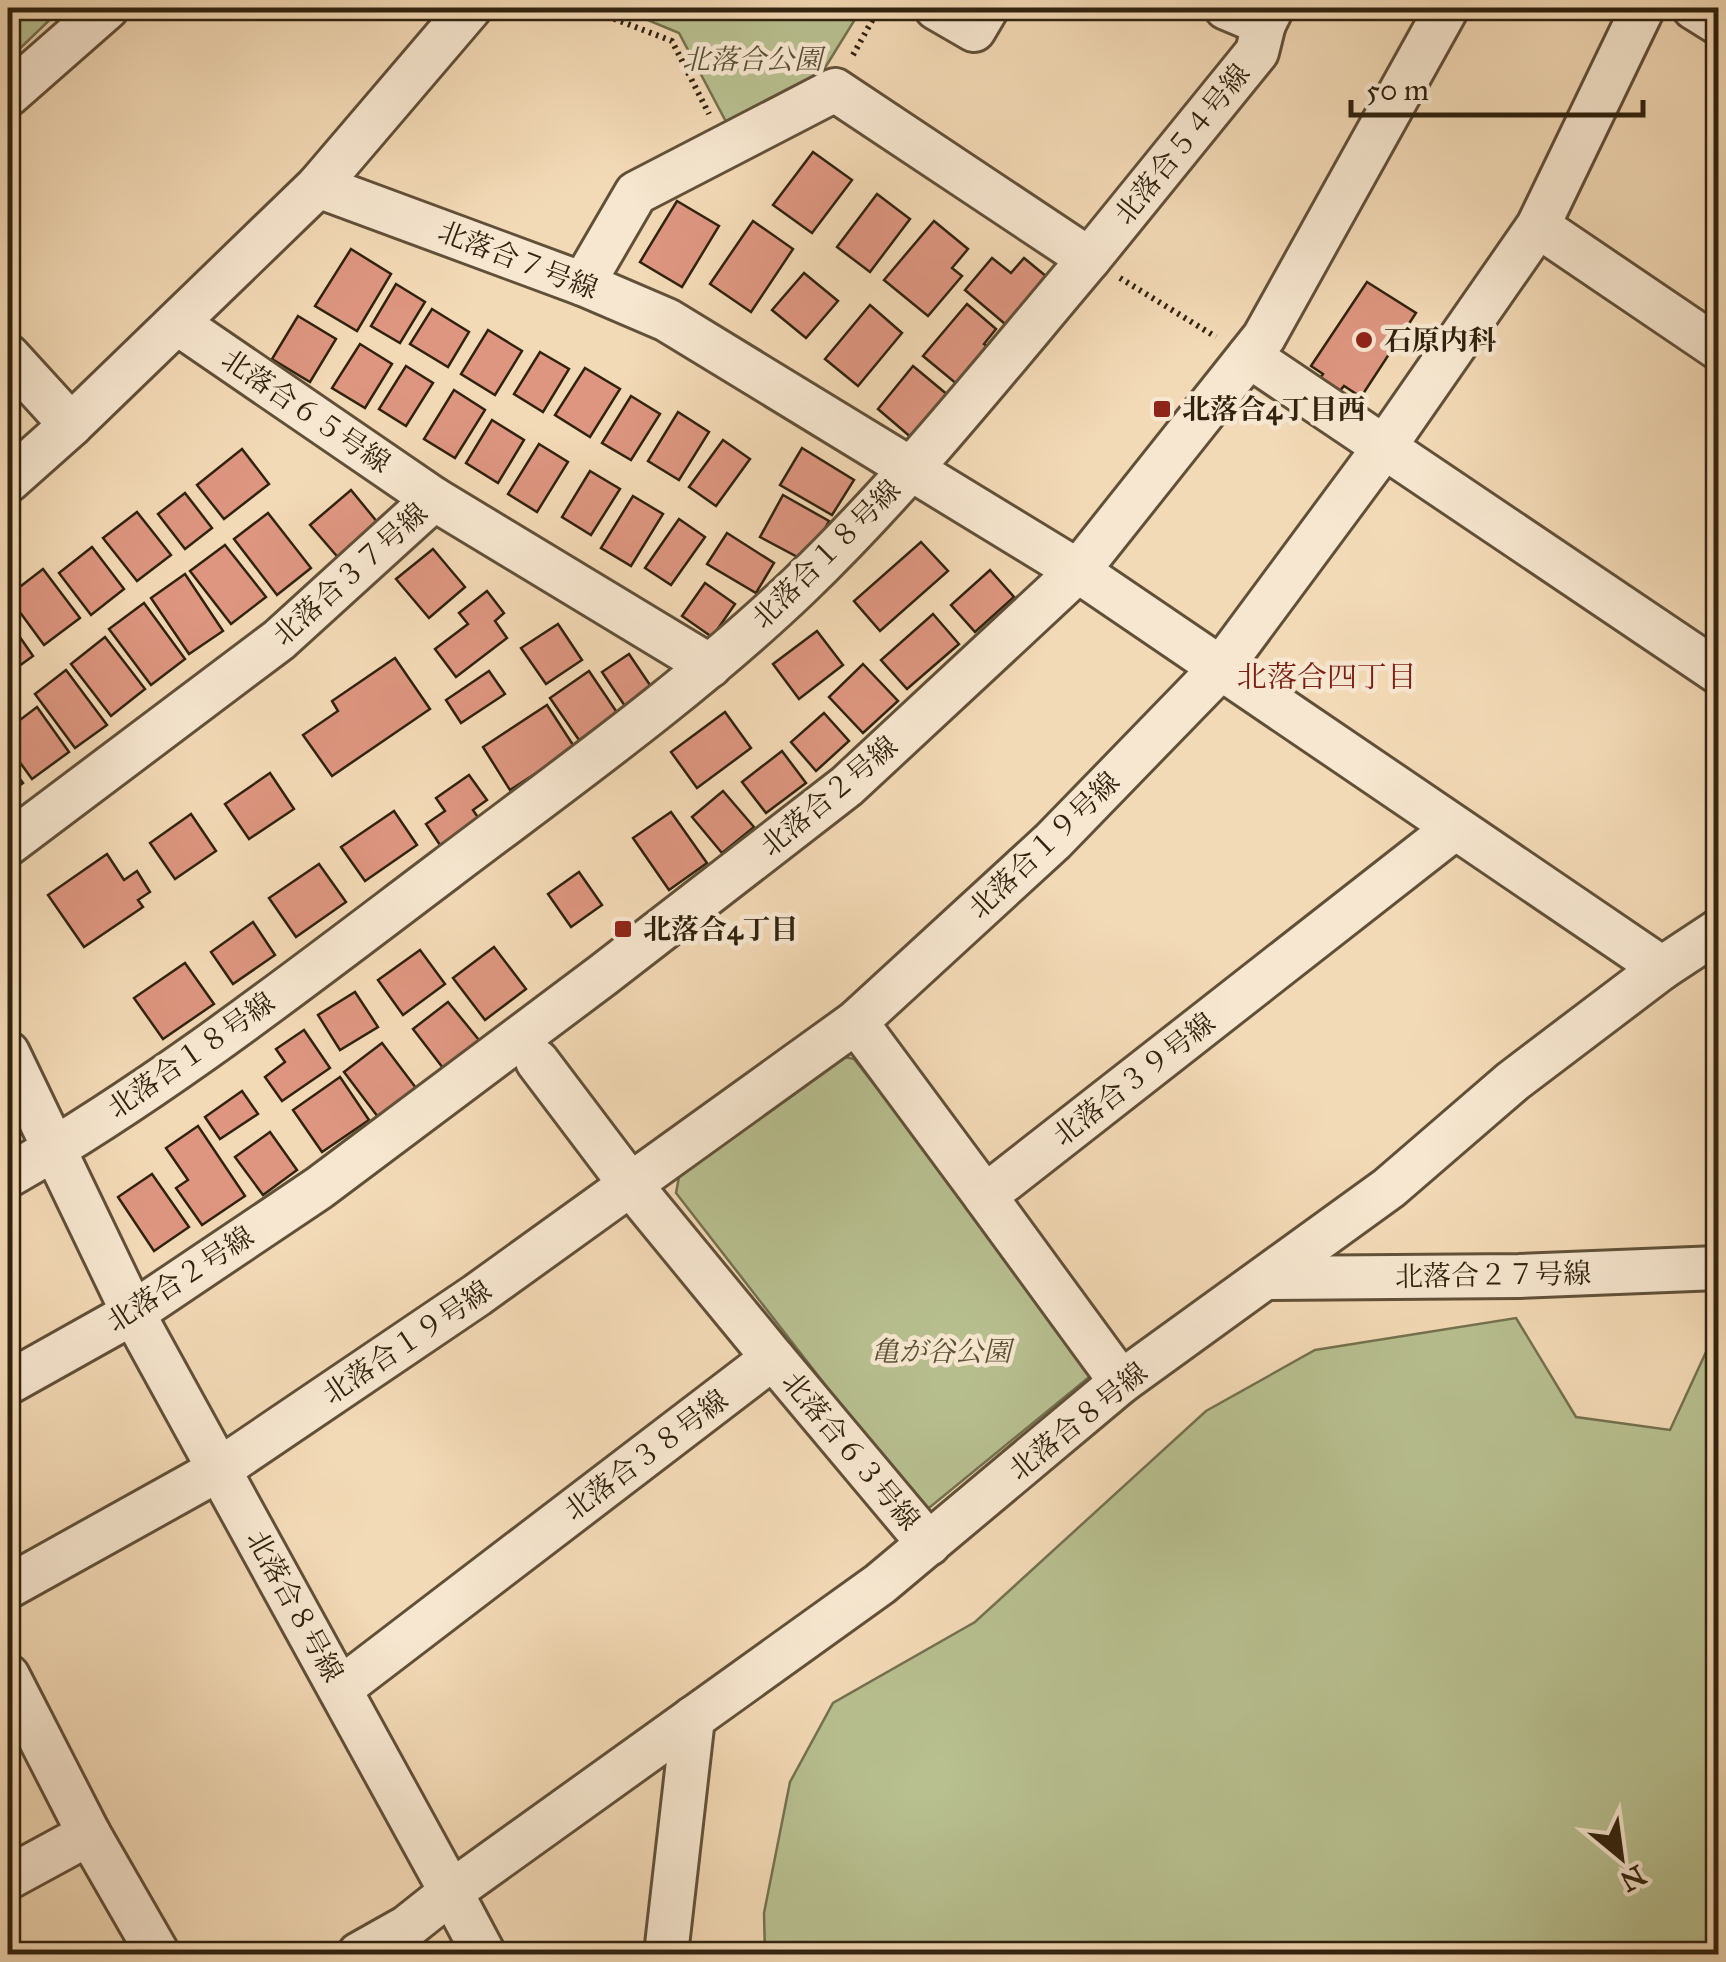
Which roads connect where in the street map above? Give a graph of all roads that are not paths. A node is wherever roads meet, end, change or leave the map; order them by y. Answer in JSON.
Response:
{"nodes":[{"id":1,"x":107,"y":8,"type":"edge"},
{"id":2,"x":470,"y":8,"type":"edge"},
{"id":3,"x":936,"y":8,"type":"edge"},
{"id":4,"x":988,"y":8,"type":"edge"},
{"id":5,"x":1447,"y":8,"type":"edge"},
{"id":6,"x":1643,"y":8,"type":"edge"},
{"id":7,"x":1694,"y":8,"type":"edge"},
{"id":8,"x":1254,"y":13,"type":"edge"},
{"id":9,"x":1718,"y":23,"type":"edge"},
{"id":10,"x":8,"y":95,"type":"edge"},
{"id":11,"x":318,"y":186,"type":"junction"},
{"id":12,"x":1538,"y":226,"type":"junction"},
{"id":13,"x":1089,"y":259,"type":"junction"},
{"id":14,"x":583,"y":284,"type":"junction"},
{"id":15,"x":177,"y":323,"type":"junction"},
{"id":16,"x":1718,"y":348,"type":"edge"},
{"id":17,"x":8,"y":356,"type":"edge"},
{"id":18,"x":1248,"y":356,"type":"junction"},
{"id":19,"x":71,"y":425,"type":"junction"},
{"id":20,"x":1383,"y":449,"type":"junction"},
{"id":21,"x":910,"y":470,"type":"junction"},
{"id":22,"x":8,"y":482,"type":"edge"},
{"id":23,"x":434,"y":499,"type":"junction"},
{"id":24,"x":1078,"y":571,"type":"junction"},
{"id":25,"x":710,"y":666,"type":"junction"},
{"id":26,"x":1220,"y":669,"type":"junction"},
{"id":27,"x":1718,"y":672,"type":"edge"},
{"id":28,"x":1455,"y":828,"type":"junction"},
{"id":29,"x":8,"y":844,"type":"edge"},
{"id":30,"x":1718,"y":931,"type":"edge"},
{"id":31,"x":1662,"y":968,"type":"junction"},
{"id":32,"x":856,"y":1022,"type":"junction"},
{"id":33,"x":8,"y":1053,"type":"edge"},
{"id":34,"x":537,"y":1062,"type":"dead end"},
{"id":35,"x":54,"y":1150,"type":"junction"},
{"id":36,"x":8,"y":1176,"type":"edge"},
{"id":37,"x":630,"y":1184,"type":"junction"},
{"id":38,"x":984,"y":1196,"type":"junction"},
{"id":39,"x":1718,"y":1268,"type":"edge"},
{"id":40,"x":1268,"y":1278,"type":"junction"},
{"id":41,"x":133,"y":1314,"type":"junction"},
{"id":42,"x":773,"y":1358,"type":"junction"},
{"id":43,"x":1121,"y":1382,"type":"junction"},
{"id":44,"x":8,"y":1383,"type":"edge"},
{"id":45,"x":220,"y":1469,"type":"junction"},
{"id":46,"x":929,"y":1544,"type":"junction"},
{"id":47,"x":8,"y":1587,"type":"edge"},
{"id":48,"x":8,"y":1676,"type":"edge"},
{"id":49,"x":340,"y":1689,"type":"junction"},
{"id":50,"x":693,"y":1718,"type":"junction"},
{"id":51,"x":89,"y":1834,"type":"junction"},
{"id":52,"x":8,"y":1878,"type":"edge"},
{"id":53,"x":451,"y":1892,"type":"junction"},
{"id":54,"x":158,"y":1954,"type":"edge"},
{"id":55,"x":359,"y":1954,"type":"edge"},
{"id":56,"x":484,"y":1954,"type":"edge"},
{"id":57,"x":666,"y":1954,"type":"edge"}],
"edges":[{"from":1,"to":10,"type":"street"},
{"from":2,"to":11,"type":"street"},
{"from":3,"to":4,"type":"street"},
{"from":5,"to":18,"type":"street","name":"北落合２号線"},
{"from":6,"to":12,"type":"street","name":"北落合１９号線"},
{"from":7,"to":9,"type":"street"},
{"from":8,"to":13,"type":"street","name":"北落合５４号線"},
{"from":11,"to":14,"type":"street","name":"北落合７号線"},
{"from":11,"to":15,"type":"street"},
{"from":12,"to":16,"type":"street"},
{"from":12,"to":20,"type":"street","name":"北落合１９号線"},
{"from":13,"to":14,"type":"street"},
{"from":13,"to":21,"type":"street","name":"北落合１８号線"},
{"from":14,"to":21,"type":"street","name":"北落合７号線"},
{"from":15,"to":19,"type":"street"},
{"from":15,"to":23,"type":"street","name":"北落合６５号線"},
{"from":17,"to":19,"type":"street"},
{"from":18,"to":20,"type":"street"},
{"from":18,"to":24,"type":"street","name":"北落合２号線"},
{"from":19,"to":22,"type":"street"},
{"from":20,"to":26,"type":"street","name":"北落合１９号線"},
{"from":20,"to":27,"type":"street"},
{"from":21,"to":24,"type":"street","name":"北落合７号線"},
{"from":21,"to":25,"type":"street","name":"北落合１８号線"},
{"from":23,"to":25,"type":"street","name":"北落合３７号線"},
{"from":23,"to":29,"type":"street","name":"北落合３７号線"},
{"from":24,"to":26,"type":"street"},
{"from":24,"to":41,"type":"street","name":"北落合２号線"},
{"from":25,"to":35,"type":"street","name":"北落合１８号線"},
{"from":26,"to":28,"type":"street"},
{"from":26,"to":32,"type":"street","name":"北落合１９号線"},
{"from":28,"to":31,"type":"street"},
{"from":28,"to":38,"type":"street","name":"北落合３９号線"},
{"from":30,"to":31,"type":"street","name":"北落合８号線"},
{"from":31,"to":40,"type":"street","name":"北落合８号線"},
{"from":32,"to":37,"type":"street","name":"北落合１９号線"},
{"from":32,"to":38,"type":"street"},
{"from":33,"to":35,"type":"street"},
{"from":34,"to":37,"type":"street"},
{"from":35,"to":36,"type":"street","name":"北落合１８号線"},
{"from":35,"to":41,"type":"street"},
{"from":37,"to":42,"type":"street"},
{"from":37,"to":45,"type":"street","name":"北落合１９号線"},
{"from":38,"to":43,"type":"street"},
{"from":39,"to":40,"type":"street","name":"北落合２７号線"},
{"from":40,"to":43,"type":"street","name":"北落合８号線"},
{"from":41,"to":44,"type":"street","name":"北落合２号線"},
{"from":41,"to":45,"type":"street","name":"北落合８号線"},
{"from":42,"to":46,"type":"street","name":"北落合６３号線"},
{"from":42,"to":49,"type":"street","name":"北落合３８号線"},
{"from":43,"to":46,"type":"street","name":"北落合８号線"},
{"from":45,"to":47,"type":"street","name":"北落合１９号線"},
{"from":45,"to":49,"type":"street","name":"北落合８号線"},
{"from":46,"to":50,"type":"street","name":"北落合８号線"},
{"from":48,"to":51,"type":"street"},
{"from":49,"to":53,"type":"street","name":"北落合８号線"},
{"from":50,"to":53,"type":"street","name":"北落合８号線"},
{"from":50,"to":57,"type":"street"},
{"from":51,"to":52,"type":"street"},
{"from":51,"to":54,"type":"street"},
{"from":53,"to":55,"type":"street"},
{"from":53,"to":56,"type":"street"}]}
